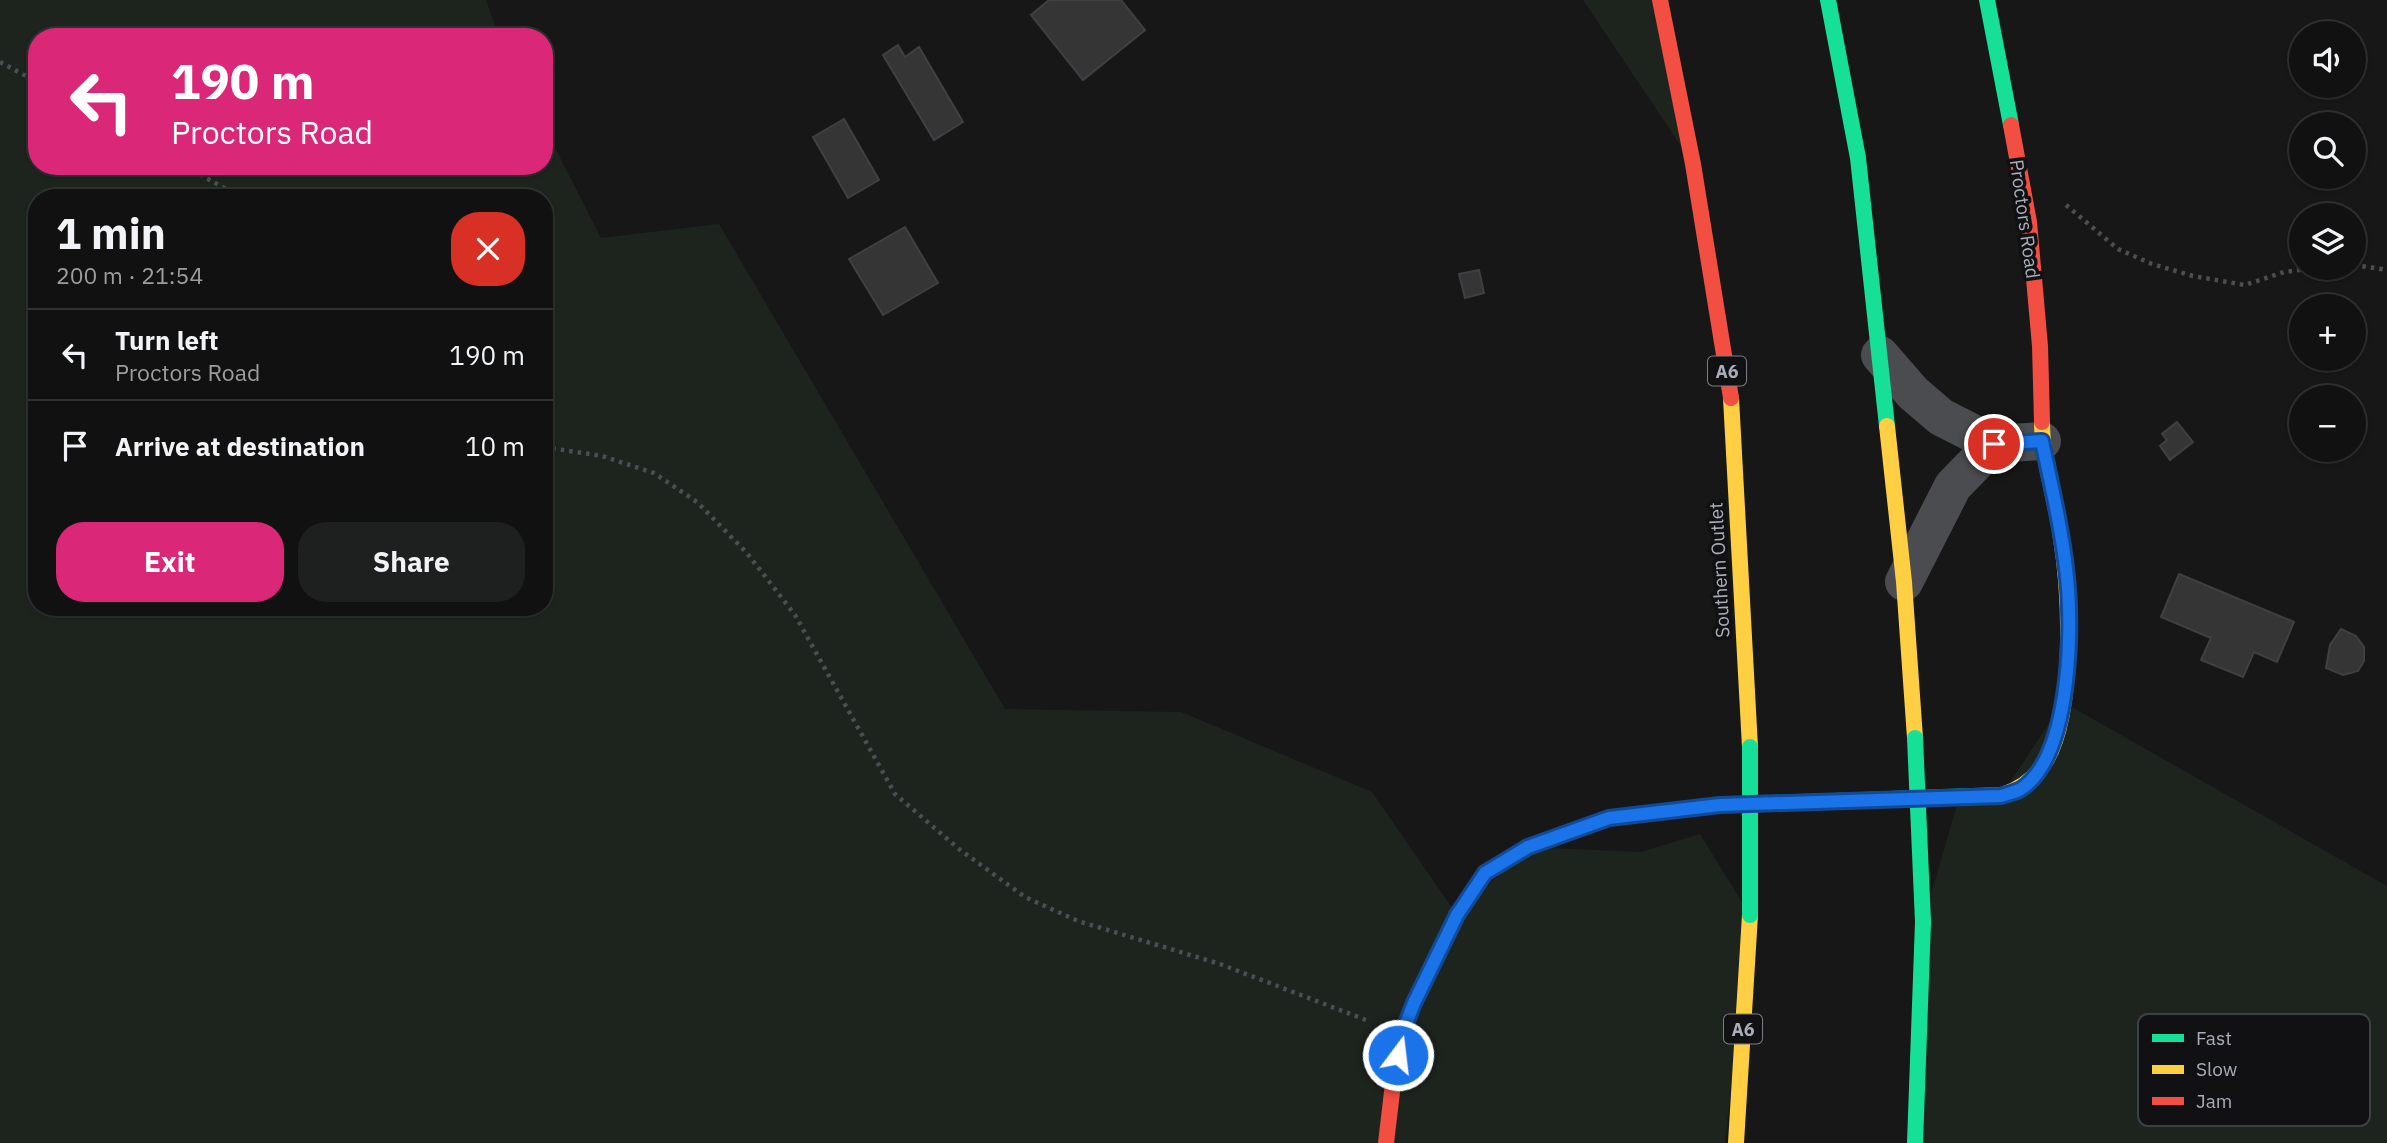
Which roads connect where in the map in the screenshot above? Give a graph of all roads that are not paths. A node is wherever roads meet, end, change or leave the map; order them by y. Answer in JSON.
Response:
{"nodes":[{"id":1,"x":1660,"y":0,"type":"edge"},
{"id":2,"x":1828,"y":0,"type":"edge"},
{"id":3,"x":1987,"y":0,"type":"edge"},
{"id":4,"x":1880,"y":355,"type":"junction"},
{"id":5,"x":2042,"y":441,"type":"junction"},
{"id":6,"x":1994,"y":444,"type":"junction"},
{"id":7,"x":1904,"y":582,"type":"junction"},
{"id":8,"x":1386,"y":1143,"type":"edge"},
{"id":9,"x":1736,"y":1143,"type":"edge"},
{"id":10,"x":1915,"y":1143,"type":"edge"}],
"edges":[{"from":1,"to":9,"type":"main road","name":"Southern Outlet","number":"A6","bridge":true},
{"from":2,"to":4,"type":"main road"},
{"from":3,"to":5,"type":"main road","name":"Proctors Road"},
{"from":4,"to":6,"type":"street"},
{"from":4,"to":7,"type":"main road"},
{"from":5,"to":6,"type":"street"},
{"from":5,"to":8,"type":"main road","name":"Proctors Road"},
{"from":6,"to":7,"type":"street"},
{"from":7,"to":10,"type":"main road","bridge":true}]}
